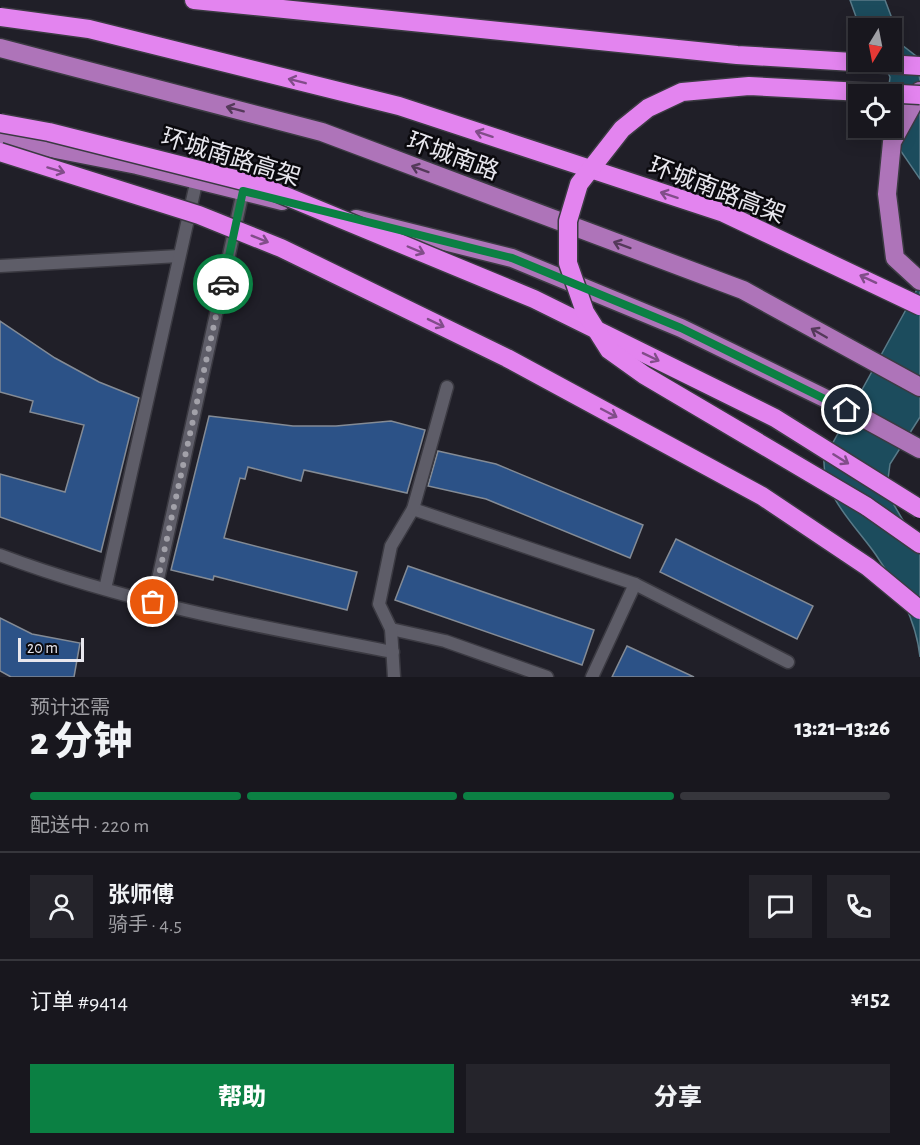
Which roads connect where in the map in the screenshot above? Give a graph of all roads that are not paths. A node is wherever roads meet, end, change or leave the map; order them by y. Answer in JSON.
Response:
{"nodes":[{"id":1,"x":194,"y":0,"type":"edge"},
{"id":2,"x":0,"y":17,"type":"edge"},
{"id":3,"x":0,"y":48,"type":"edge"},
{"id":4,"x":920,"y":66,"type":"edge"},
{"id":5,"x":920,"y":93,"type":"edge"},
{"id":6,"x":0,"y":123,"type":"edge"},
{"id":7,"x":0,"y":138,"type":"edge"},
{"id":8,"x":0,"y":152,"type":"edge"},
{"id":9,"x":196,"y":179,"type":"junction"},
{"id":10,"x":243,"y":191,"type":"junction"},
{"id":11,"x":179,"y":256,"type":"junction"},
{"id":12,"x":0,"y":266,"type":"edge"},
{"id":13,"x":920,"y":281,"type":"edge"},
{"id":14,"x":920,"y":306,"type":"edge"},
{"id":15,"x":447,"y":387,"type":"dead end"},
{"id":16,"x":920,"y":387,"type":"edge"},
{"id":17,"x":920,"y":449,"type":"edge"},
{"id":18,"x":413,"y":509,"type":"junction"},
{"id":19,"x":920,"y":509,"type":"edge"},
{"id":20,"x":920,"y":544,"type":"edge"},
{"id":21,"x":0,"y":555,"type":"edge"},
{"id":22,"x":635,"y":584,"type":"junction"},
{"id":23,"x":105,"y":589,"type":"junction"},
{"id":24,"x":153,"y":602,"type":"junction"},
{"id":25,"x":920,"y":610,"type":"edge"},
{"id":26,"x":391,"y":629,"type":"junction"},
{"id":27,"x":393,"y":652,"type":"junction"},
{"id":28,"x":788,"y":662,"type":"dead end"},
{"id":29,"x":394,"y":677,"type":"edge"},
{"id":30,"x":547,"y":677,"type":"edge"},
{"id":31,"x":592,"y":677,"type":"edge"}],
"edges":[{"from":1,"to":4,"type":"highway"},
{"from":14,"to":2,"type":"highway","name":"环城南路高架","one_way":true,"bridge":true},
{"from":16,"to":3,"type":"main road","name":"环城南路","one_way":true},
{"from":5,"to":13,"type":"main road"},
{"from":5,"to":20,"type":"highway","bridge":true},
{"from":6,"to":19,"type":"highway","name":"环城南路高架","one_way":true,"bridge":true},
{"from":7,"to":9,"type":"main road"},
{"from":8,"to":25,"type":"highway","one_way":true,"bridge":true},
{"from":9,"to":10,"type":"main road"},
{"from":9,"to":11,"type":"lane"},
{"from":10,"to":17,"type":"main road"},
{"from":10,"to":24,"type":"lane"},
{"from":11,"to":12,"type":"lane"},
{"from":11,"to":23,"type":"lane"},
{"from":15,"to":18,"type":"lane"},
{"from":18,"to":22,"type":"lane"},
{"from":18,"to":26,"type":"lane"},
{"from":21,"to":23,"type":"lane"},
{"from":22,"to":28,"type":"lane"},
{"from":22,"to":31,"type":"lane"},
{"from":23,"to":24,"type":"lane"},
{"from":24,"to":27,"type":"lane"},
{"from":26,"to":27,"type":"lane"},
{"from":26,"to":30,"type":"lane"},
{"from":27,"to":29,"type":"lane"}]}
